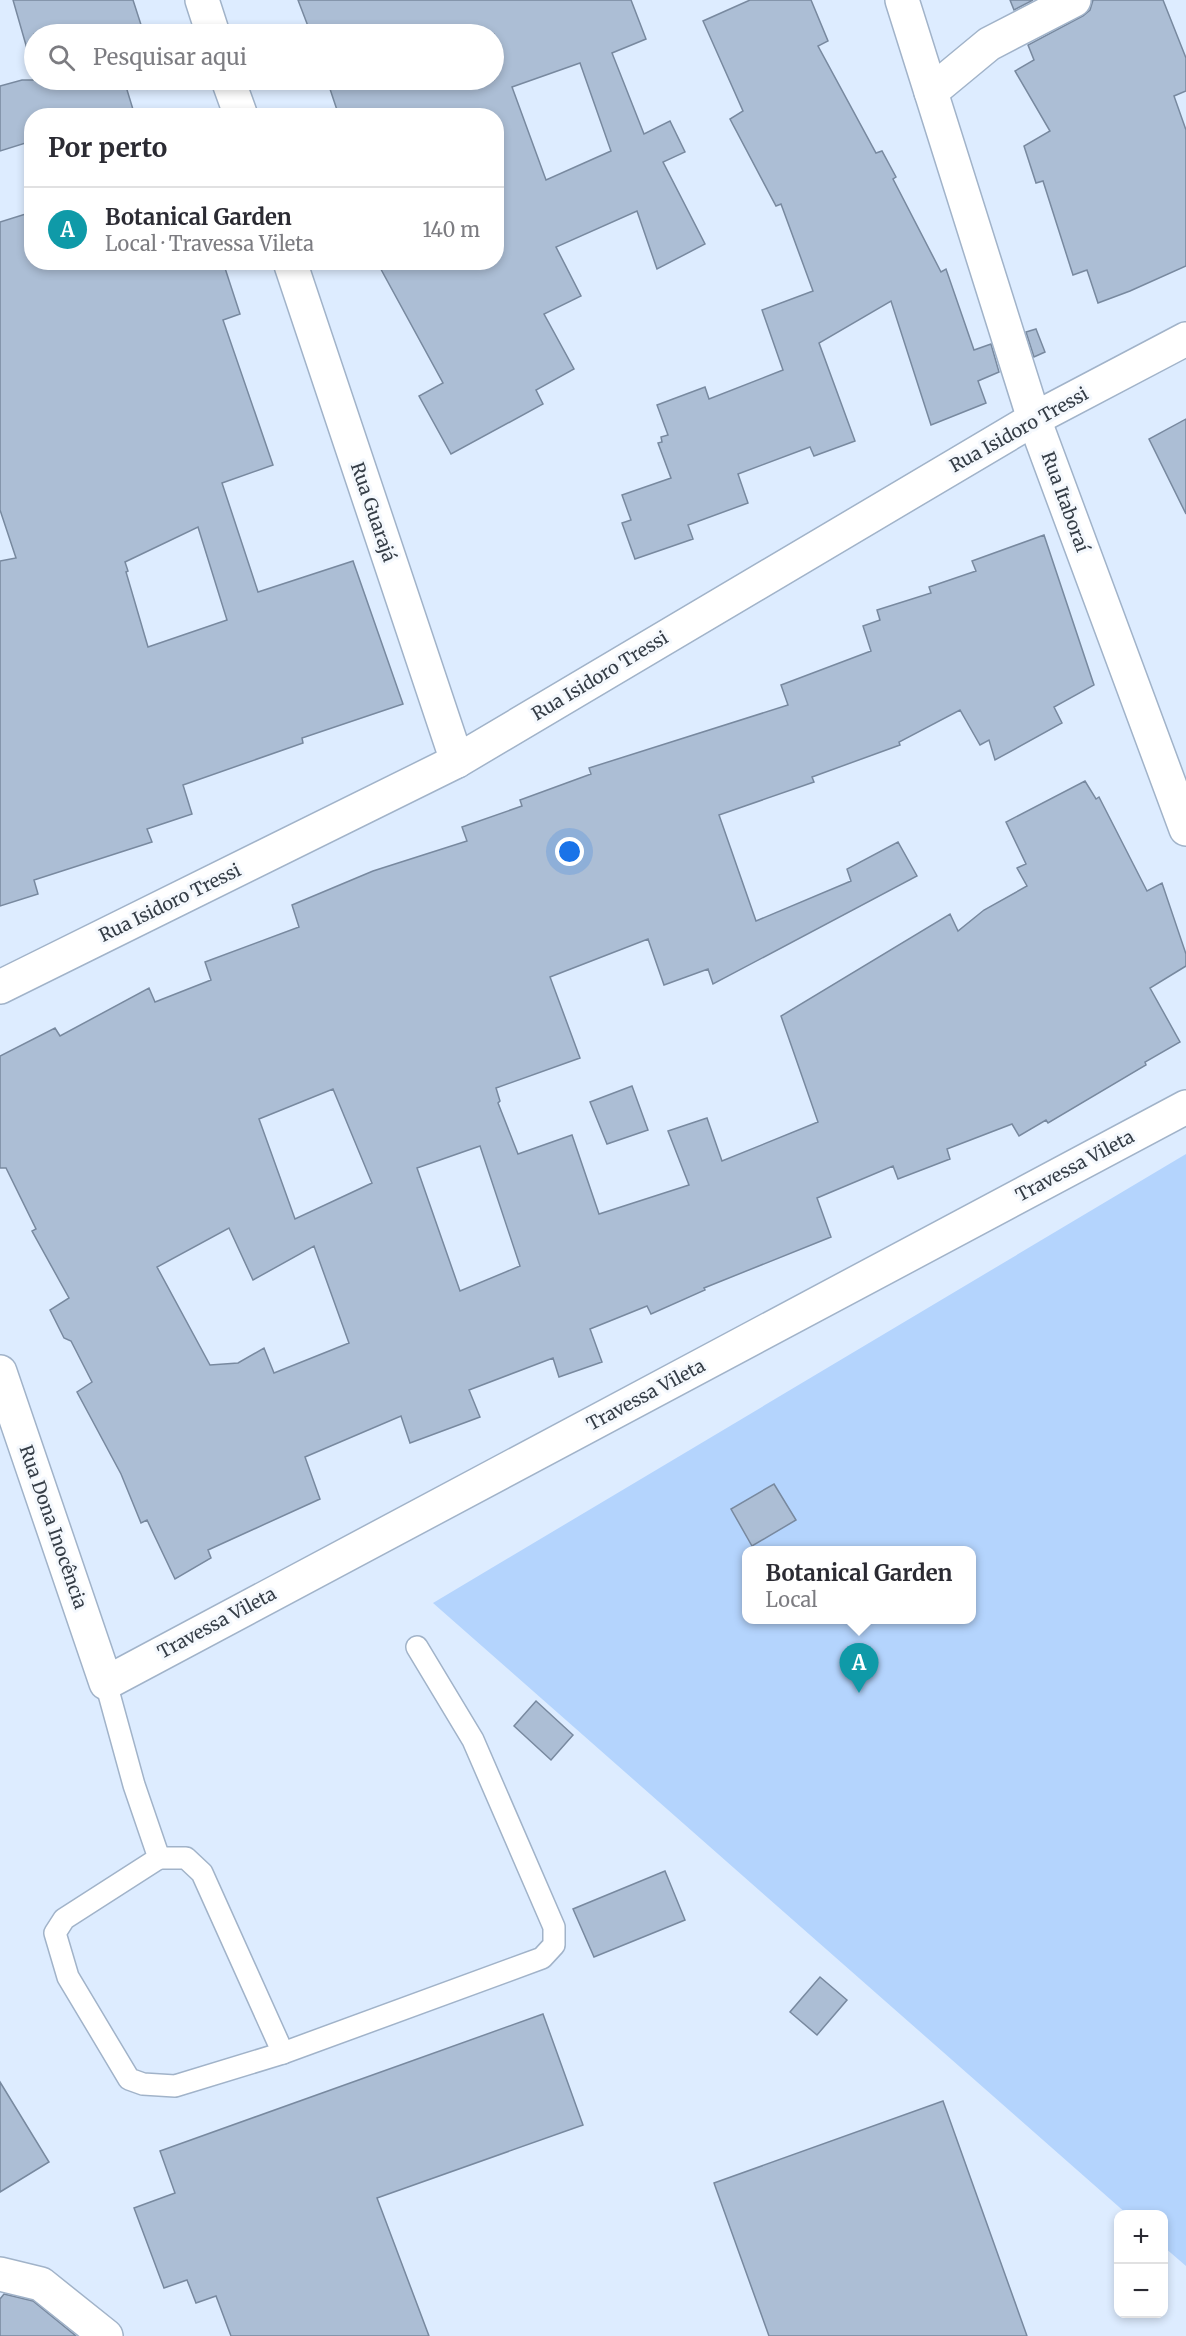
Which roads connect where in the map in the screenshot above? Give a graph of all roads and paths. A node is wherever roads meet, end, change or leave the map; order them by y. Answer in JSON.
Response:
{"nodes":[{"id":1,"x":202,"y":0,"type":"edge"},
{"id":2,"x":902,"y":0,"type":"edge"},
{"id":3,"x":1074,"y":0,"type":"edge"},
{"id":4,"x":210,"y":24,"type":"edge"},
{"id":5,"x":231,"y":90,"type":"edge"},
{"id":6,"x":931,"y":92,"type":"junction"},
{"id":7,"x":237,"y":108,"type":"edge"},
{"id":8,"x":293,"y":270,"type":"edge"},
{"id":9,"x":1186,"y":339,"type":"edge"},
{"id":10,"x":1034,"y":419,"type":"junction"},
{"id":11,"x":457,"y":761,"type":"junction"},
{"id":12,"x":1186,"y":829,"type":"edge"},
{"id":13,"x":0,"y":987,"type":"edge"},
{"id":14,"x":1186,"y":1107,"type":"edge"},
{"id":15,"x":0,"y":1372,"type":"edge"},
{"id":16,"x":417,"y":1647,"type":"dead end"},
{"id":17,"x":106,"y":1683,"type":"junction"},
{"id":18,"x":159,"y":1858,"type":"junction"},
{"id":19,"x":283,"y":2053,"type":"junction"},
{"id":20,"x":0,"y":2274,"type":"edge"},
{"id":21,"x":106,"y":2336,"type":"edge"}],
"edges":[{"from":1,"to":4,"type":"street"},
{"from":2,"to":6,"type":"street","name":"Rua Itaboraí"},
{"from":3,"to":6,"type":"street"},
{"from":5,"to":7,"type":"street"},
{"from":6,"to":10,"type":"street","name":"Rua Itaboraí"},
{"from":8,"to":11,"type":"street","name":"Rua Guarajá"},
{"from":9,"to":10,"type":"street","name":"Rua Isidoro Tressi"},
{"from":10,"to":11,"type":"street","name":"Rua Isidoro Tressi"},
{"from":10,"to":12,"type":"street","name":"Rua Itaboraí"},
{"from":11,"to":13,"type":"street","name":"Rua Isidoro Tressi"},
{"from":14,"to":17,"type":"street","name":"Travessa Vileta"},
{"from":15,"to":17,"type":"street","name":"Rua Dona Inocência"},
{"from":16,"to":19,"type":"lane"},
{"from":17,"to":18,"type":"lane"},
{"from":18,"to":19,"type":"lane"},
{"from":18,"to":19,"type":"lane"},
{"from":20,"to":21,"type":"street"}]}
